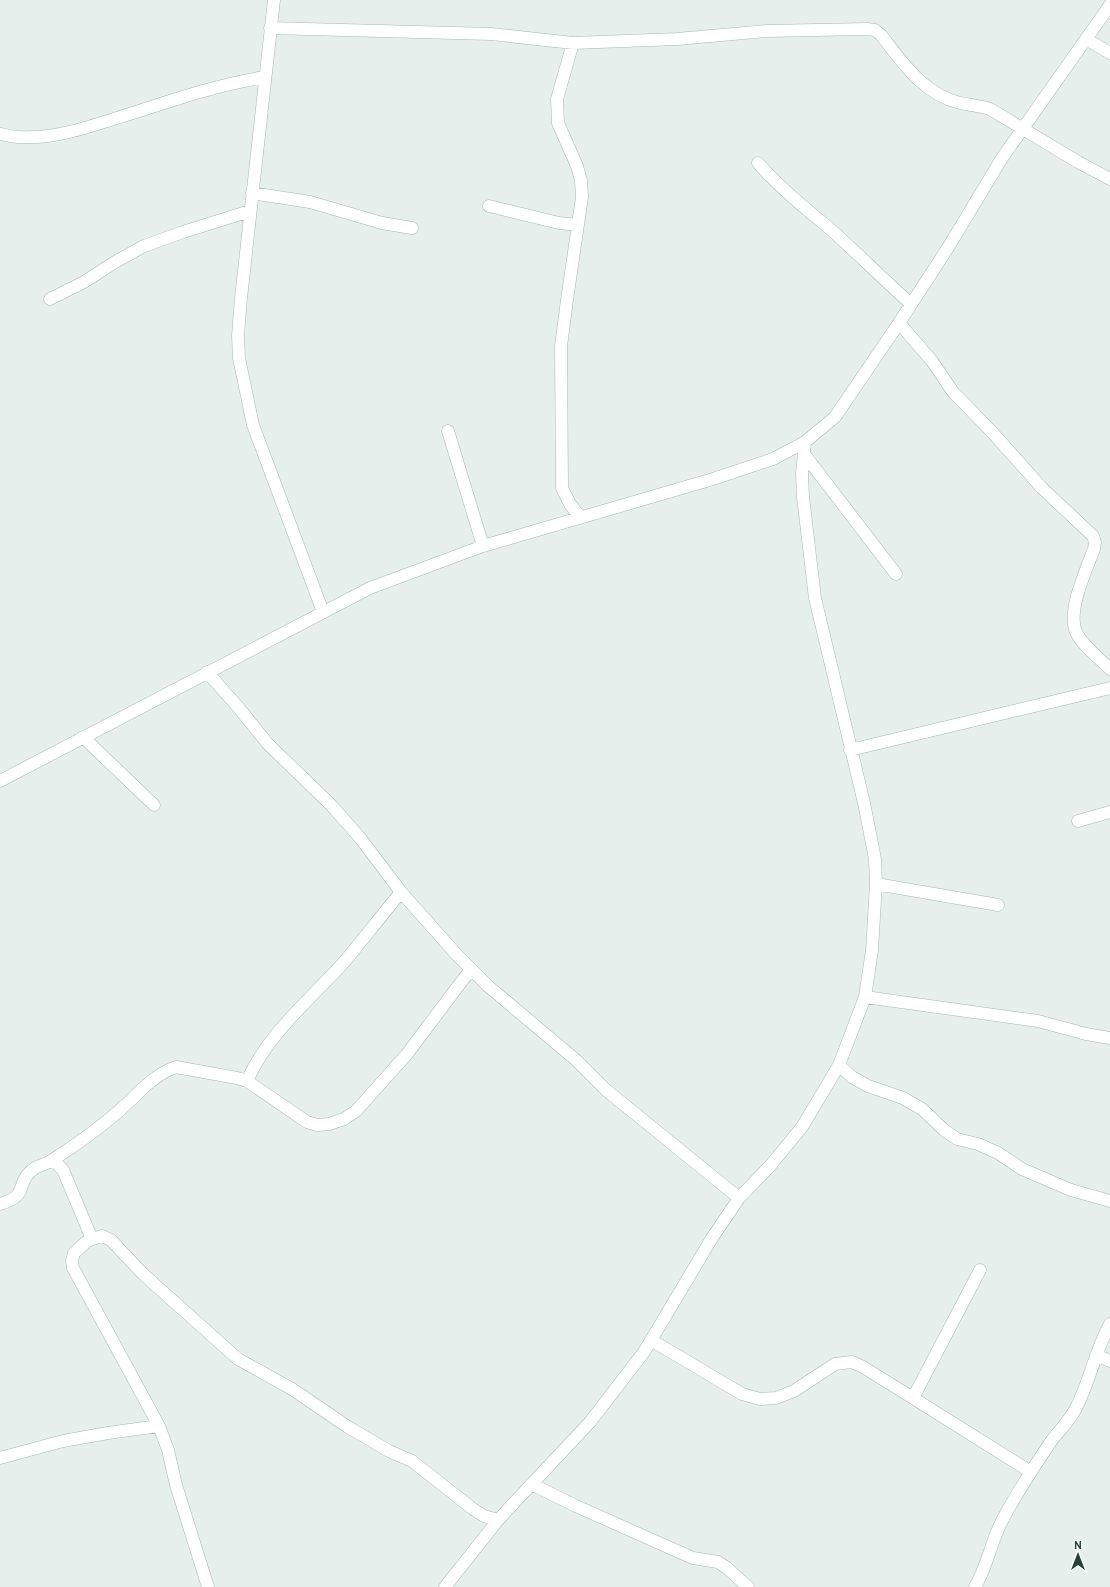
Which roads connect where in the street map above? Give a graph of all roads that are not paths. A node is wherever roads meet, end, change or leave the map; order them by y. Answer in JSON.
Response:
{"nodes":[{"id":1,"x":274,"y":0,"type":"edge"},
{"id":2,"x":1110,"y":4,"type":"edge"},
{"id":3,"x":270,"y":28,"type":"junction"},
{"id":4,"x":1086,"y":39,"type":"junction"},
{"id":5,"x":573,"y":43,"type":"junction"},
{"id":6,"x":1110,"y":53,"type":"edge"},
{"id":7,"x":265,"y":77,"type":"junction"},
{"id":8,"x":1022,"y":129,"type":"junction"},
{"id":9,"x":0,"y":134,"type":"edge"},
{"id":10,"x":758,"y":163,"type":"dead end"},
{"id":11,"x":1110,"y":179,"type":"edge"},
{"id":12,"x":252,"y":193,"type":"junction"},
{"id":13,"x":489,"y":206,"type":"dead end"},
{"id":14,"x":250,"y":211,"type":"junction"},
{"id":15,"x":578,"y":225,"type":"junction"},
{"id":16,"x":412,"y":228,"type":"dead end"},
{"id":17,"x":50,"y":299,"type":"dead end"},
{"id":18,"x":911,"y":304,"type":"junction"},
{"id":19,"x":899,"y":323,"type":"junction"},
{"id":20,"x":448,"y":431,"type":"dead end"},
{"id":21,"x":805,"y":442,"type":"junction"},
{"id":22,"x":804,"y":454,"type":"junction"},
{"id":23,"x":580,"y":517,"type":"junction"},
{"id":24,"x":483,"y":546,"type":"junction"},
{"id":25,"x":896,"y":574,"type":"dead end"},
{"id":26,"x":323,"y":612,"type":"junction"},
{"id":27,"x":1110,"y":669,"type":"edge"},
{"id":28,"x":207,"y":672,"type":"junction"},
{"id":29,"x":1110,"y":688,"type":"edge"},
{"id":30,"x":83,"y":737,"type":"junction"},
{"id":31,"x":850,"y":750,"type":"junction"},
{"id":32,"x":0,"y":781,"type":"edge"},
{"id":33,"x":154,"y":805,"type":"dead end"},
{"id":34,"x":1110,"y":812,"type":"edge"},
{"id":35,"x":1078,"y":821,"type":"dead end"},
{"id":36,"x":876,"y":884,"type":"junction"},
{"id":37,"x":401,"y":892,"type":"junction"},
{"id":38,"x":998,"y":905,"type":"dead end"},
{"id":39,"x":471,"y":969,"type":"junction"},
{"id":40,"x":865,"y":997,"type":"junction"},
{"id":41,"x":1110,"y":1038,"type":"edge"},
{"id":42,"x":839,"y":1065,"type":"junction"},
{"id":43,"x":247,"y":1081,"type":"junction"},
{"id":44,"x":49,"y":1162,"type":"junction"},
{"id":45,"x":739,"y":1198,"type":"junction"},
{"id":46,"x":1110,"y":1201,"type":"edge"},
{"id":47,"x":0,"y":1204,"type":"edge"},
{"id":48,"x":92,"y":1239,"type":"junction"},
{"id":49,"x":980,"y":1270,"type":"dead end"},
{"id":50,"x":1110,"y":1324,"type":"edge"},
{"id":51,"x":651,"y":1340,"type":"junction"},
{"id":52,"x":1096,"y":1355,"type":"junction"},
{"id":53,"x":1110,"y":1362,"type":"edge"},
{"id":54,"x":913,"y":1398,"type":"junction"},
{"id":55,"x":159,"y":1426,"type":"junction"},
{"id":56,"x":0,"y":1458,"type":"edge"},
{"id":57,"x":1031,"y":1472,"type":"junction"},
{"id":58,"x":531,"y":1484,"type":"junction"},
{"id":59,"x":498,"y":1520,"type":"junction"},
{"id":60,"x":208,"y":1587,"type":"edge"},
{"id":61,"x":445,"y":1587,"type":"edge"},
{"id":62,"x":748,"y":1587,"type":"edge"},
{"id":63,"x":975,"y":1587,"type":"edge"}],
"edges":[{"from":1,"to":3,"type":"street"},
{"from":2,"to":4,"type":"street"},
{"from":3,"to":5,"type":"street"},
{"from":3,"to":7,"type":"street"},
{"from":4,"to":6,"type":"street"},
{"from":4,"to":8,"type":"street"},
{"from":5,"to":8,"type":"street"},
{"from":5,"to":15,"type":"street"},
{"from":7,"to":9,"type":"street"},
{"from":7,"to":12,"type":"street"},
{"from":8,"to":11,"type":"street"},
{"from":8,"to":18,"type":"street"},
{"from":10,"to":18,"type":"street"},
{"from":12,"to":14,"type":"street"},
{"from":12,"to":16,"type":"street"},
{"from":13,"to":15,"type":"street"},
{"from":14,"to":17,"type":"street"},
{"from":14,"to":26,"type":"street"},
{"from":15,"to":23,"type":"street"},
{"from":18,"to":19,"type":"street"},
{"from":19,"to":21,"type":"street"},
{"from":19,"to":27,"type":"street"},
{"from":20,"to":24,"type":"street"},
{"from":21,"to":22,"type":"street"},
{"from":21,"to":23,"type":"street"},
{"from":22,"to":25,"type":"street"},
{"from":22,"to":31,"type":"street"},
{"from":23,"to":24,"type":"street"},
{"from":24,"to":26,"type":"street"},
{"from":26,"to":28,"type":"street"},
{"from":28,"to":30,"type":"street"},
{"from":28,"to":37,"type":"street"},
{"from":29,"to":31,"type":"street"},
{"from":30,"to":32,"type":"street"},
{"from":30,"to":33,"type":"street"},
{"from":31,"to":36,"type":"street"},
{"from":34,"to":35,"type":"street"},
{"from":36,"to":38,"type":"street"},
{"from":36,"to":40,"type":"street"},
{"from":37,"to":39,"type":"street"},
{"from":37,"to":43,"type":"street"},
{"from":39,"to":43,"type":"street"},
{"from":39,"to":45,"type":"street"},
{"from":40,"to":41,"type":"street"},
{"from":40,"to":42,"type":"street"},
{"from":42,"to":45,"type":"street"},
{"from":42,"to":46,"type":"street"},
{"from":43,"to":44,"type":"street"},
{"from":44,"to":47,"type":"street"},
{"from":44,"to":48,"type":"street"},
{"from":45,"to":51,"type":"street"},
{"from":48,"to":55,"type":"street"},
{"from":48,"to":59,"type":"street"},
{"from":49,"to":54,"type":"street"},
{"from":50,"to":52,"type":"street"},
{"from":51,"to":54,"type":"street"},
{"from":51,"to":58,"type":"street"},
{"from":52,"to":53,"type":"street"},
{"from":52,"to":57,"type":"street"},
{"from":54,"to":57,"type":"street"},
{"from":55,"to":56,"type":"street"},
{"from":55,"to":60,"type":"street"},
{"from":57,"to":63,"type":"street"},
{"from":58,"to":59,"type":"street"},
{"from":58,"to":62,"type":"street"},
{"from":59,"to":61,"type":"street"}]}
